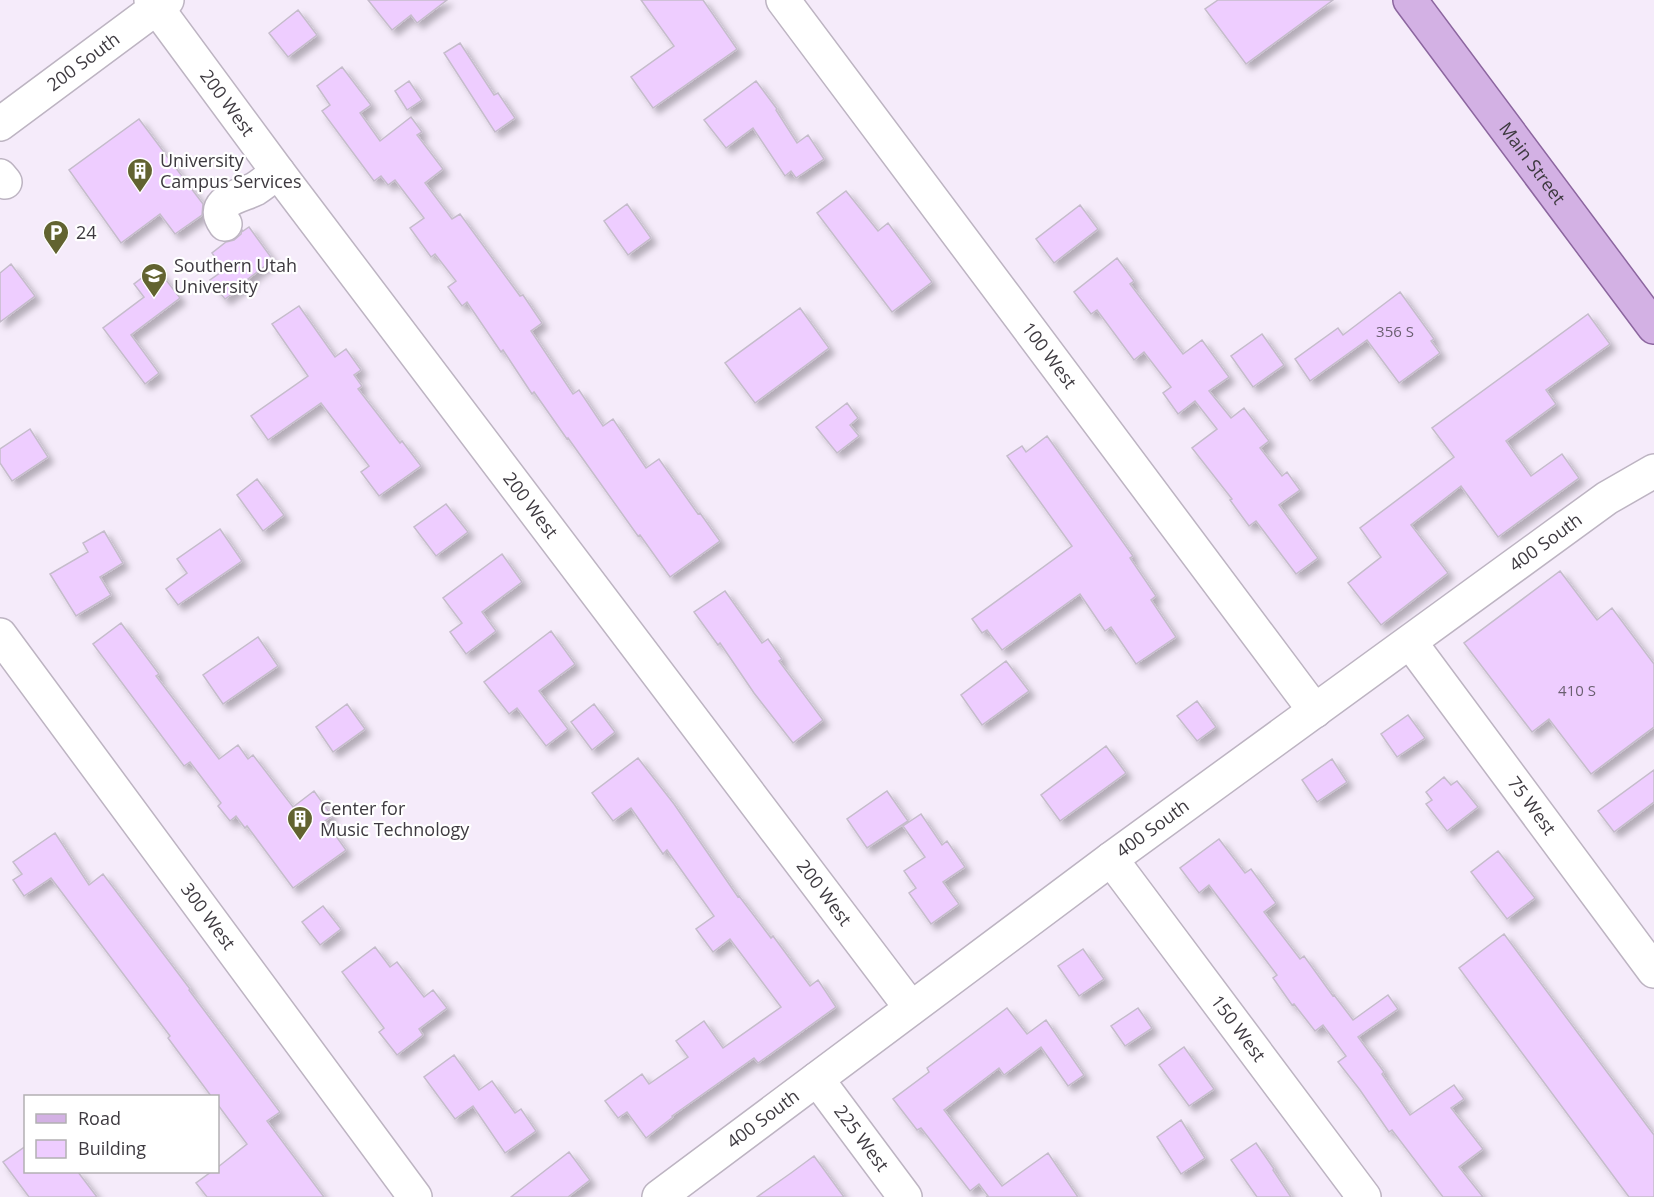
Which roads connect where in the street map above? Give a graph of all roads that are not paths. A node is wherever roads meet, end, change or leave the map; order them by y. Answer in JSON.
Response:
{"nodes":[{"id":1,"x":783,"y":0,"type":"edge"},
{"id":2,"x":1410,"y":0,"type":"edge"},
{"id":3,"x":158,"y":3,"type":"edge"},
{"id":4,"x":0,"y":124,"type":"edge"},
{"id":5,"x":278,"y":172,"type":"junction"},
{"id":6,"x":225,"y":224,"type":"dead end"},
{"id":7,"x":1654,"y":327,"type":"edge"},
{"id":8,"x":1654,"y":471,"type":"edge"},
{"id":9,"x":0,"y":635,"type":"edge"},
{"id":10,"x":1410,"y":642,"type":"junction"},
{"id":11,"x":1315,"y":711,"type":"junction"},
{"id":12,"x":1112,"y":859,"type":"junction"},
{"id":13,"x":1654,"y":970,"type":"edge"},
{"id":14,"x":910,"y":1008,"type":"junction"},
{"id":15,"x":817,"y":1079,"type":"junction"},
{"id":16,"x":415,"y":1197,"type":"edge"},
{"id":17,"x":659,"y":1197,"type":"edge"},
{"id":18,"x":905,"y":1197,"type":"edge"},
{"id":19,"x":1364,"y":1197,"type":"edge"}],
"edges":[{"from":1,"to":11,"type":"street","name":"100 West"},
{"from":2,"to":7,"type":"main road","name":"Main Street"},
{"from":3,"to":4,"type":"street","name":"200 South"},
{"from":3,"to":5,"type":"street","name":"200 West"},
{"from":5,"to":6,"type":"street"},
{"from":5,"to":14,"type":"street","name":"200 West"},
{"from":8,"to":10,"type":"street","name":"400 South"},
{"from":9,"to":16,"type":"street","name":"300 West"},
{"from":10,"to":11,"type":"street","name":"400 South"},
{"from":10,"to":13,"type":"street","name":"75 West"},
{"from":11,"to":12,"type":"street","name":"400 South"},
{"from":12,"to":14,"type":"street","name":"400 South"},
{"from":12,"to":19,"type":"street","name":"150 West"},
{"from":14,"to":15,"type":"street","name":"400 South"},
{"from":15,"to":17,"type":"street","name":"400 South"},
{"from":15,"to":18,"type":"street","name":"225 West"}]}
